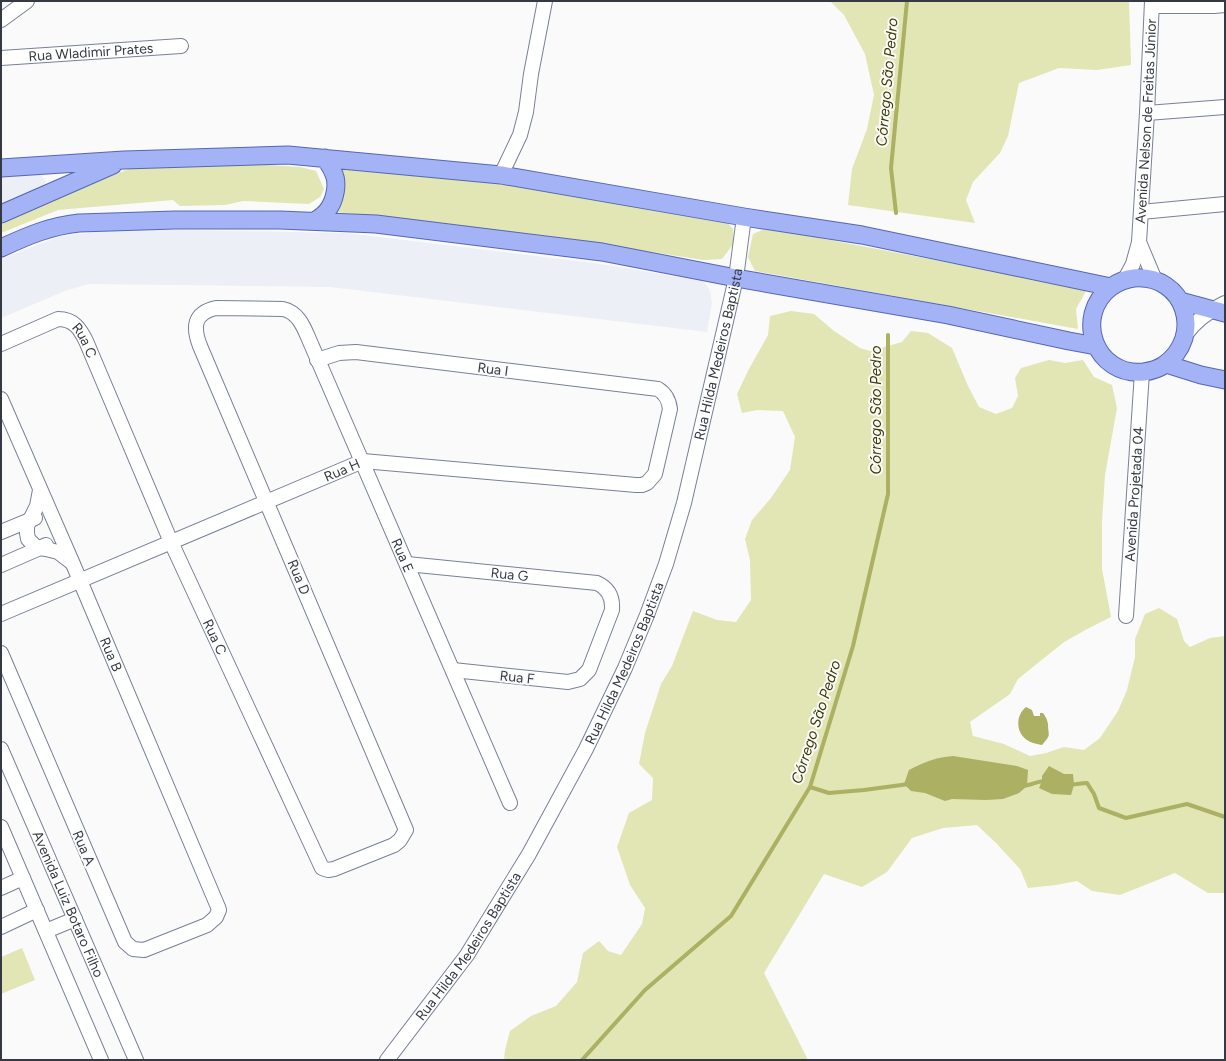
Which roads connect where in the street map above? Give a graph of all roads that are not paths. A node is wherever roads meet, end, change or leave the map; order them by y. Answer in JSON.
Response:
{"nodes":[{"id":1,"x":27,"y":1,"type":"edge"},
{"id":2,"x":545,"y":1,"type":"edge"},
{"id":3,"x":1152,"y":4,"type":"edge"},
{"id":4,"x":1225,"y":5,"type":"edge"},
{"id":5,"x":1,"y":20,"type":"edge"},
{"id":6,"x":181,"y":46,"type":"dead end"},
{"id":7,"x":1,"y":58,"type":"edge"},
{"id":8,"x":1225,"y":107,"type":"edge"},
{"id":9,"x":1147,"y":113,"type":"junction"},
{"id":10,"x":325,"y":158,"type":"junction"},
{"id":11,"x":124,"y":160,"type":"junction"},
{"id":12,"x":1,"y":168,"type":"edge"},
{"id":13,"x":501,"y":175,"type":"junction"},
{"id":14,"x":1225,"y":204,"type":"edge"},
{"id":15,"x":1141,"y":212,"type":"junction"},
{"id":16,"x":1,"y":214,"type":"edge"},
{"id":17,"x":744,"y":218,"type":"junction"},
{"id":18,"x":315,"y":221,"type":"junction"},
{"id":19,"x":1139,"y":242,"type":"junction"},
{"id":20,"x":1,"y":248,"type":"edge"},
{"id":21,"x":736,"y":278,"type":"junction"},
{"id":22,"x":1155,"y":280,"type":"junction"},
{"id":23,"x":1118,"y":284,"type":"junction"},
{"id":24,"x":1180,"y":301,"type":"junction"},
{"id":25,"x":1220,"y":309,"type":"edge"},
{"id":26,"x":196,"y":323,"type":"joint"},
{"id":27,"x":1186,"y":334,"type":"junction"},
{"id":28,"x":1,"y":344,"type":"edge"},
{"id":29,"x":1096,"y":346,"type":"junction"},
{"id":30,"x":317,"y":360,"type":"junction"},
{"id":31,"x":1166,"y":364,"type":"junction"},
{"id":32,"x":1142,"y":372,"type":"junction"},
{"id":33,"x":1225,"y":380,"type":"edge"},
{"id":34,"x":1,"y":399,"type":"edge"},
{"id":35,"x":363,"y":461,"type":"junction"},
{"id":36,"x":647,"y":483,"type":"joint"},
{"id":37,"x":40,"y":490,"type":"junction"},
{"id":38,"x":267,"y":501,"type":"junction"},
{"id":39,"x":30,"y":520,"type":"junction"},
{"id":40,"x":55,"y":524,"type":"junction"},
{"id":41,"x":1,"y":532,"type":"edge"},
{"id":42,"x":171,"y":542,"type":"junction"},
{"id":43,"x":40,"y":548,"type":"junction"},
{"id":44,"x":73,"y":564,"type":"junction"},
{"id":45,"x":407,"y":564,"type":"junction"},
{"id":46,"x":1,"y":565,"type":"edge"},
{"id":47,"x":80,"y":580,"type":"junction"},
{"id":48,"x":1,"y":614,"type":"edge"},
{"id":49,"x":1126,"y":616,"type":"dead end"},
{"id":50,"x":1,"y":653,"type":"edge"},
{"id":51,"x":453,"y":670,"type":"junction"},
{"id":52,"x":580,"y":679,"type":"joint"},
{"id":53,"x":1,"y":749,"type":"edge"},
{"id":54,"x":510,"y":803,"type":"dead end"},
{"id":55,"x":1,"y":827,"type":"edge"},
{"id":56,"x":406,"y":830,"type":"joint"},
{"id":57,"x":23,"y":878,"type":"junction"},
{"id":58,"x":1,"y":888,"type":"edge"},
{"id":59,"x":37,"y":910,"type":"junction"},
{"id":60,"x":219,"y":910,"type":"joint"},
{"id":61,"x":75,"y":919,"type":"junction"},
{"id":62,"x":1,"y":927,"type":"edge"},
{"id":63,"x":46,"y":931,"type":"junction"},
{"id":64,"x":101,"y":1060,"type":"edge"},
{"id":65,"x":136,"y":1060,"type":"edge"},
{"id":66,"x":387,"y":1060,"type":"edge"}],
"edges":[{"from":1,"to":5,"type":"street"},
{"from":2,"to":13,"type":"street"},
{"from":3,"to":4,"type":"street"},
{"from":3,"to":9,"type":"street","name":"Avenida Nelson de Freitas Júnior"},
{"from":6,"to":7,"type":"street","name":"Rua Wladimir Prates"},
{"from":8,"to":9,"type":"street"},
{"from":9,"to":15,"type":"street","name":"Avenida Nelson de Freitas Júnior"},
{"from":10,"to":11,"type":"main road"},
{"from":10,"to":13,"type":"main road"},
{"from":10,"to":18,"type":"main road"},
{"from":11,"to":12,"type":"main road"},
{"from":11,"to":16,"type":"main road"},
{"from":13,"to":17,"type":"main road"},
{"from":14,"to":15,"type":"street"},
{"from":15,"to":19,"type":"street","name":"Avenida Nelson de Freitas Júnior"},
{"from":17,"to":21,"type":"street","name":"Rua Hilda Medeiros Baptista"},
{"from":17,"to":23,"type":"main road"},
{"from":18,"to":20,"type":"main road"},
{"from":18,"to":21,"type":"main road"},
{"from":19,"to":22,"type":"street","name":"Avenida Nelson de Freitas Júnior"},
{"from":19,"to":23,"type":"street","name":"Avenida Nelson de Freitas Júnior"},
{"from":21,"to":29,"type":"main road"},
{"from":21,"to":66,"type":"street","name":"Rua Hilda Medeiros Baptista"},
{"from":22,"to":23,"type":"main road"},
{"from":22,"to":24,"type":"main road"},
{"from":23,"to":29,"type":"main road"},
{"from":24,"to":25,"type":"main road"},
{"from":24,"to":27,"type":"main road"},
{"from":25,"to":27,"type":"street"},
{"from":26,"to":30,"type":"street","name":"Rua E"},
{"from":26,"to":38,"type":"street","name":"Rua D"},
{"from":27,"to":31,"type":"main road"},
{"from":28,"to":42,"type":"street","name":"Rua C"},
{"from":29,"to":32,"type":"main road"},
{"from":30,"to":35,"type":"street","name":"Rua E"},
{"from":30,"to":36,"type":"street","name":"Rua I"},
{"from":31,"to":32,"type":"main road"},
{"from":31,"to":33,"type":"main road"},
{"from":32,"to":49,"type":"street","name":"Avenida Projetada 04"},
{"from":34,"to":37,"type":"street","name":"Rua B"},
{"from":35,"to":36,"type":"street","name":"Rua H"},
{"from":35,"to":38,"type":"street","name":"Rua H"},
{"from":35,"to":45,"type":"street","name":"Rua E"},
{"from":37,"to":39,"type":"street"},
{"from":37,"to":40,"type":"street","name":"Rua B"},
{"from":38,"to":42,"type":"street","name":"Rua H"},
{"from":38,"to":56,"type":"street","name":"Rua D"},
{"from":39,"to":40,"type":"street"},
{"from":39,"to":41,"type":"street"},
{"from":39,"to":43,"type":"street"},
{"from":40,"to":43,"type":"street"},
{"from":40,"to":44,"type":"street","name":"Rua B"},
{"from":42,"to":47,"type":"street","name":"Rua H"},
{"from":42,"to":56,"type":"street","name":"Rua C"},
{"from":43,"to":44,"type":"street"},
{"from":43,"to":46,"type":"street"},
{"from":44,"to":47,"type":"street","name":"Rua B"},
{"from":45,"to":51,"type":"street","name":"Rua E"},
{"from":45,"to":52,"type":"street","name":"Rua G"},
{"from":47,"to":48,"type":"street"},
{"from":47,"to":60,"type":"street","name":"Rua B"},
{"from":50,"to":60,"type":"street","name":"Rua A"},
{"from":51,"to":52,"type":"street","name":"Rua F"},
{"from":51,"to":54,"type":"street","name":"Rua E"},
{"from":53,"to":61,"type":"street","name":"Avenida Luiz Botaro Filho"},
{"from":55,"to":57,"type":"street"},
{"from":57,"to":58,"type":"street"},
{"from":57,"to":59,"type":"street"},
{"from":59,"to":62,"type":"street"},
{"from":59,"to":63,"type":"street"},
{"from":61,"to":63,"type":"street"},
{"from":61,"to":65,"type":"street","name":"Avenida Luiz Botaro Filho"},
{"from":63,"to":64,"type":"street"}]}
